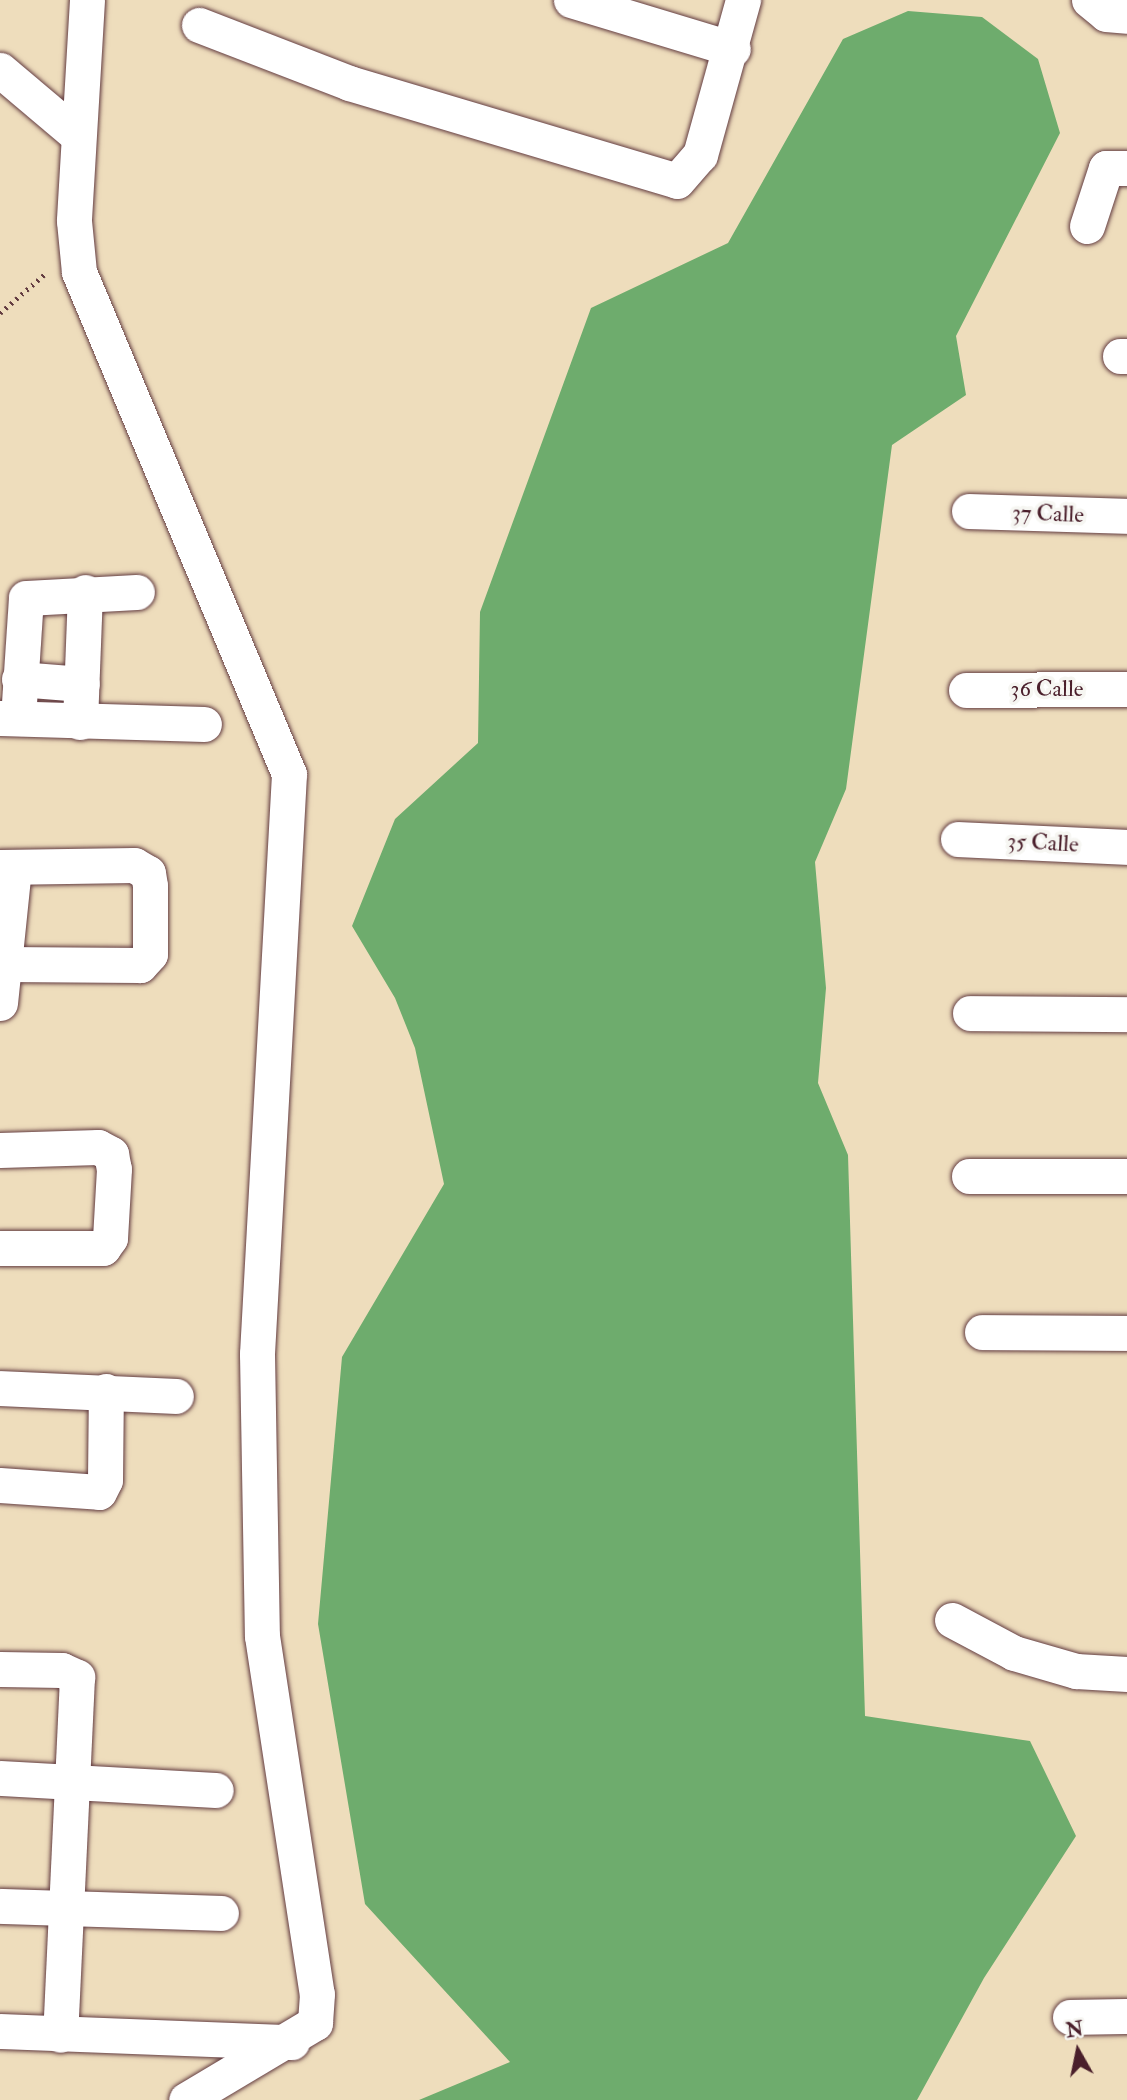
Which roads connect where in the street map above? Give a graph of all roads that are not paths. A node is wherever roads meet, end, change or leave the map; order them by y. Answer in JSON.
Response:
{"nodes":[{"id":1,"x":87,"y":0,"type":"edge"},
{"id":2,"x":571,"y":0,"type":"edge"},
{"id":3,"x":743,"y":0,"type":"edge"},
{"id":4,"x":1089,"y":0,"type":"edge"},
{"id":5,"x":1127,"y":16,"type":"edge"},
{"id":6,"x":199,"y":25,"type":"dead end"},
{"id":7,"x":733,"y":49,"type":"junction"},
{"id":8,"x":0,"y":70,"type":"edge"},
{"id":9,"x":77,"y":135,"type":"junction"},
{"id":10,"x":1127,"y":167,"type":"edge"},
{"id":11,"x":1087,"y":226,"type":"dead end"},
{"id":12,"x":969,"y":511,"type":"dead end"},
{"id":13,"x":1127,"y":516,"type":"edge"},
{"id":14,"x":85,"y":592,"type":"junction"},
{"id":15,"x":137,"y":593,"type":"dead end"},
{"id":16,"x":19,"y":679,"type":"junction"},
{"id":17,"x":82,"y":684,"type":"junction"},
{"id":18,"x":1127,"y":689,"type":"edge"},
{"id":19,"x":966,"y":690,"type":"dead end"},
{"id":20,"x":9,"y":718,"type":"edge"},
{"id":21,"x":80,"y":722,"type":"junction"},
{"id":22,"x":204,"y":724,"type":"dead end"},
{"id":23,"x":958,"y":839,"type":"dead end"},
{"id":24,"x":1127,"y":847,"type":"edge"},
{"id":25,"x":7,"y":867,"type":"edge"},
{"id":26,"x":4,"y":964,"type":"junction"},
{"id":27,"x":0,"y":1003,"type":"edge"},
{"id":28,"x":970,"y":1013,"type":"dead end"},
{"id":29,"x":1127,"y":1014,"type":"edge"},
{"id":30,"x":0,"y":1150,"type":"edge"},
{"id":31,"x":969,"y":1176,"type":"dead end"},
{"id":32,"x":1127,"y":1176,"type":"edge"},
{"id":33,"x":0,"y":1248,"type":"edge"},
{"id":34,"x":982,"y":1332,"type":"dead end"},
{"id":35,"x":1127,"y":1333,"type":"edge"},
{"id":36,"x":0,"y":1388,"type":"edge"},
{"id":37,"x":106,"y":1391,"type":"junction"},
{"id":38,"x":176,"y":1396,"type":"dead end"},
{"id":39,"x":0,"y":1485,"type":"edge"},
{"id":40,"x":952,"y":1620,"type":"dead end"},
{"id":41,"x":0,"y":1669,"type":"edge"},
{"id":42,"x":1127,"y":1674,"type":"edge"},
{"id":43,"x":0,"y":1777,"type":"edge"},
{"id":44,"x":74,"y":1781,"type":"junction"},
{"id":45,"x":216,"y":1790,"type":"dead end"},
{"id":46,"x":0,"y":1906,"type":"edge"},
{"id":47,"x":66,"y":1907,"type":"junction"},
{"id":48,"x":221,"y":1913,"type":"dead end"},
{"id":49,"x":1127,"y":2016,"type":"edge"},
{"id":50,"x":1070,"y":2017,"type":"dead end"},
{"id":51,"x":0,"y":2031,"type":"edge"},
{"id":52,"x":60,"y":2035,"type":"junction"},
{"id":53,"x":292,"y":2042,"type":"junction"},
{"id":54,"x":187,"y":2100,"type":"edge"}],
"edges":[{"from":1,"to":9,"type":"street"},
{"from":2,"to":7,"type":"street"},
{"from":3,"to":7,"type":"street"},
{"from":4,"to":5,"type":"street"},
{"from":6,"to":7,"type":"street"},
{"from":8,"to":9,"type":"street"},
{"from":9,"to":53,"type":"street"},
{"from":10,"to":11,"type":"street"},
{"from":12,"to":13,"type":"street","name":"37 Calle"},
{"from":14,"to":15,"type":"street"},
{"from":14,"to":16,"type":"street"},
{"from":14,"to":17,"type":"street"},
{"from":16,"to":17,"type":"street"},
{"from":16,"to":20,"type":"street"},
{"from":17,"to":21,"type":"street"},
{"from":18,"to":19,"type":"street","name":"36 Calle"},
{"from":20,"to":21,"type":"street"},
{"from":21,"to":22,"type":"street"},
{"from":23,"to":24,"type":"street","name":"35 Calle"},
{"from":25,"to":26,"type":"street"},
{"from":25,"to":26,"type":"street"},
{"from":26,"to":27,"type":"street"},
{"from":28,"to":29,"type":"street"},
{"from":30,"to":33,"type":"street"},
{"from":31,"to":32,"type":"street"},
{"from":34,"to":35,"type":"street"},
{"from":36,"to":37,"type":"street"},
{"from":37,"to":38,"type":"street"},
{"from":37,"to":39,"type":"street"},
{"from":40,"to":42,"type":"street"},
{"from":41,"to":44,"type":"street"},
{"from":43,"to":44,"type":"street"},
{"from":44,"to":45,"type":"street"},
{"from":44,"to":47,"type":"street"},
{"from":46,"to":47,"type":"street"},
{"from":47,"to":48,"type":"street"},
{"from":47,"to":52,"type":"street"},
{"from":49,"to":50,"type":"street"},
{"from":51,"to":52,"type":"street"},
{"from":52,"to":53,"type":"street"},
{"from":53,"to":54,"type":"street"}]}
